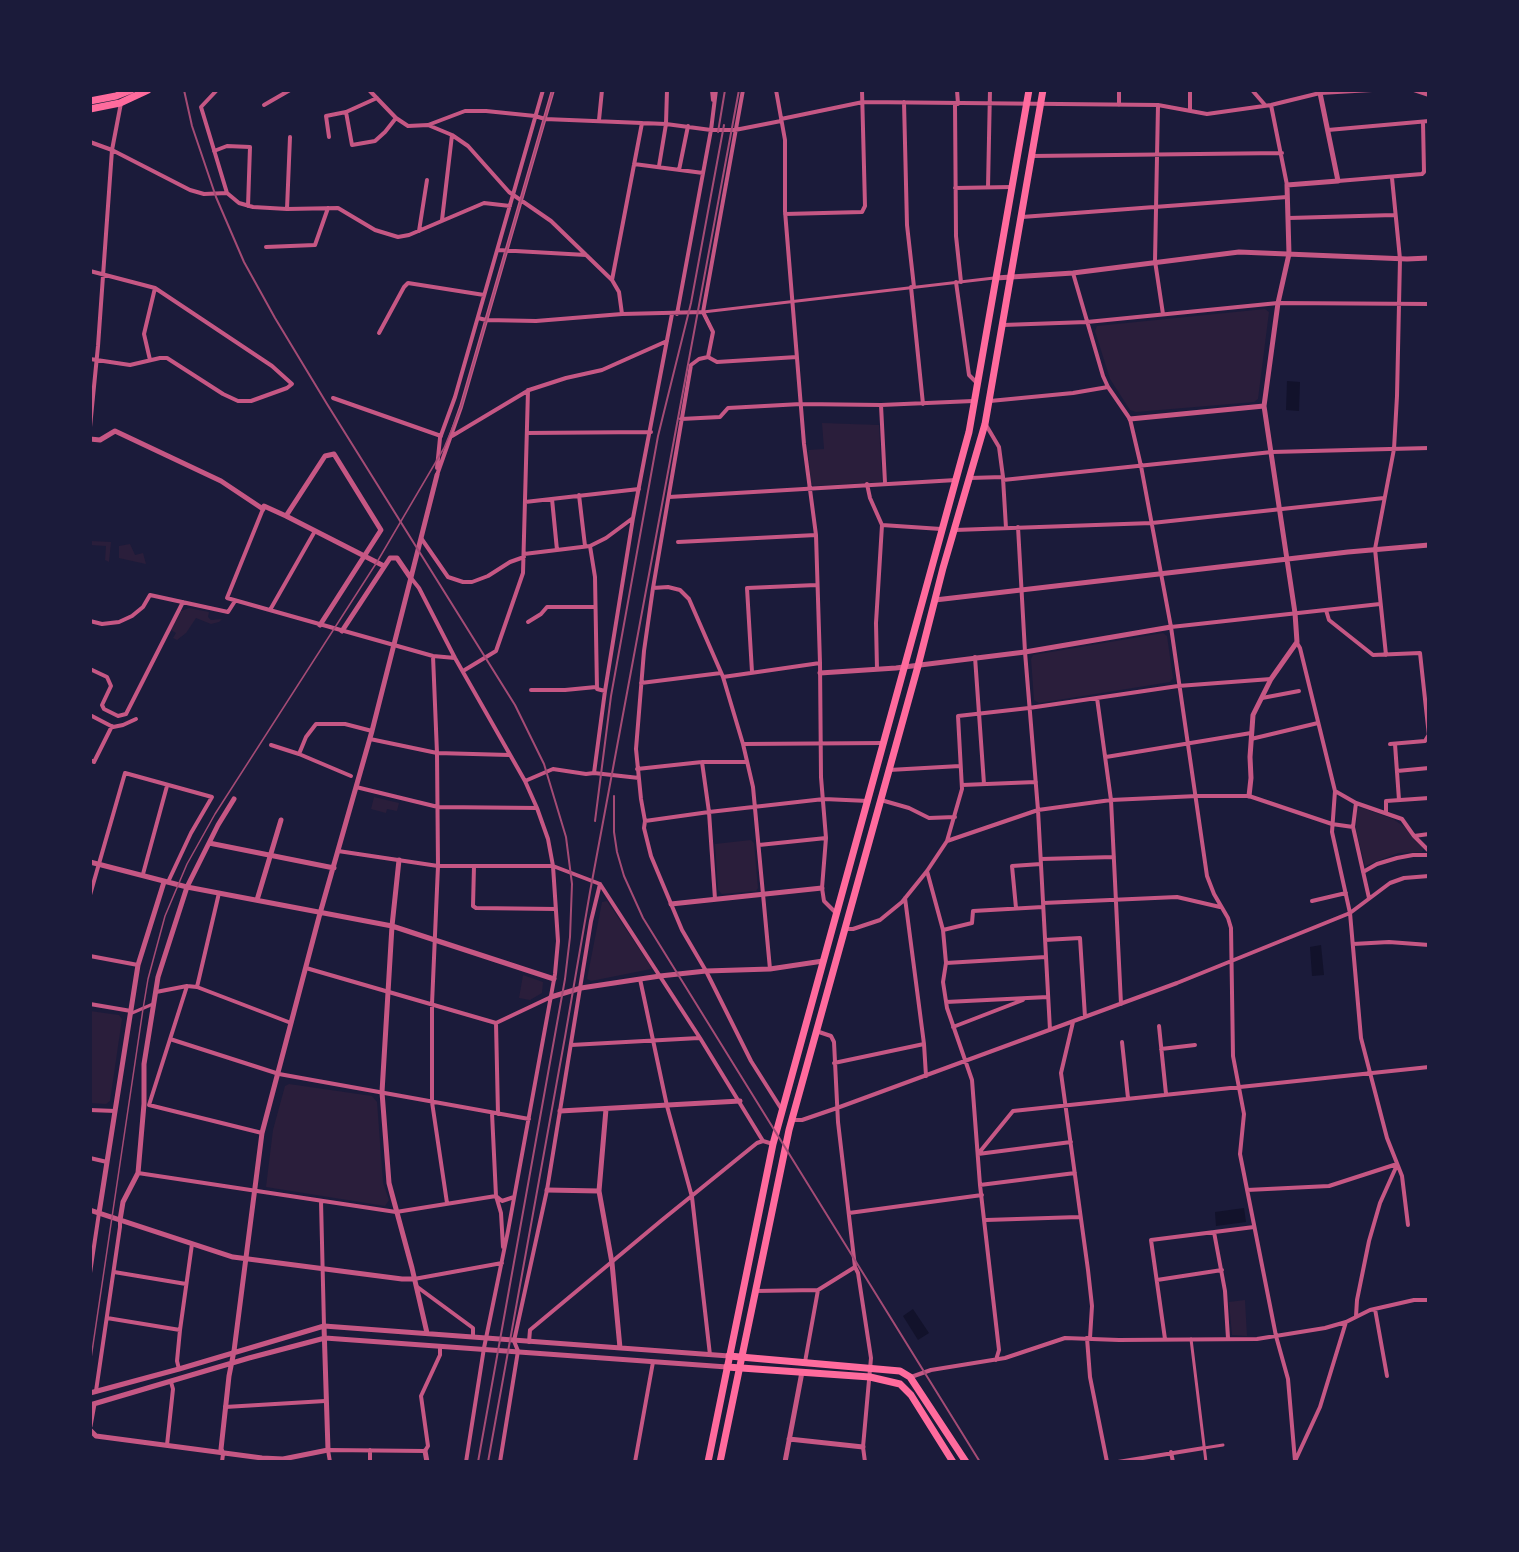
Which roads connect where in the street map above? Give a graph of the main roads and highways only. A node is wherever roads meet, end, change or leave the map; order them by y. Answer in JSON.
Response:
{"nodes":[{"id":1,"x":148,"y":90,"type":"edge"},
{"id":2,"x":1029,"y":90,"type":"edge"},
{"id":3,"x":1043,"y":90,"type":"edge"},
{"id":4,"x":126,"y":91,"type":"edge"},
{"id":5,"x":90,"y":101,"type":"edge"},
{"id":6,"x":90,"y":109,"type":"edge"},
{"id":7,"x":729,"y":1356,"type":"junction"},
{"id":8,"x":741,"y":1357,"type":"junction"},
{"id":9,"x":728,"y":1367,"type":"junction"},
{"id":10,"x":739,"y":1367,"type":"junction"},
{"id":11,"x":708,"y":1462,"type":"edge"},
{"id":12,"x":720,"y":1462,"type":"edge"},
{"id":13,"x":953,"y":1462,"type":"edge"},
{"id":14,"x":966,"y":1462,"type":"edge"}],
"edges":[{"from":1,"to":6,"type":"main road"},
{"from":2,"to":7,"type":"main road"},
{"from":3,"to":8,"type":"main road"},
{"from":4,"to":5,"type":"main road"},
{"from":7,"to":8,"type":"main road"},
{"from":7,"to":9,"type":"main road"},
{"from":8,"to":10,"type":"main road"},
{"from":8,"to":14,"type":"main road"},
{"from":9,"to":10,"type":"main road"},
{"from":9,"to":11,"type":"main road"},
{"from":10,"to":12,"type":"main road"},
{"from":10,"to":13,"type":"main road"}]}
